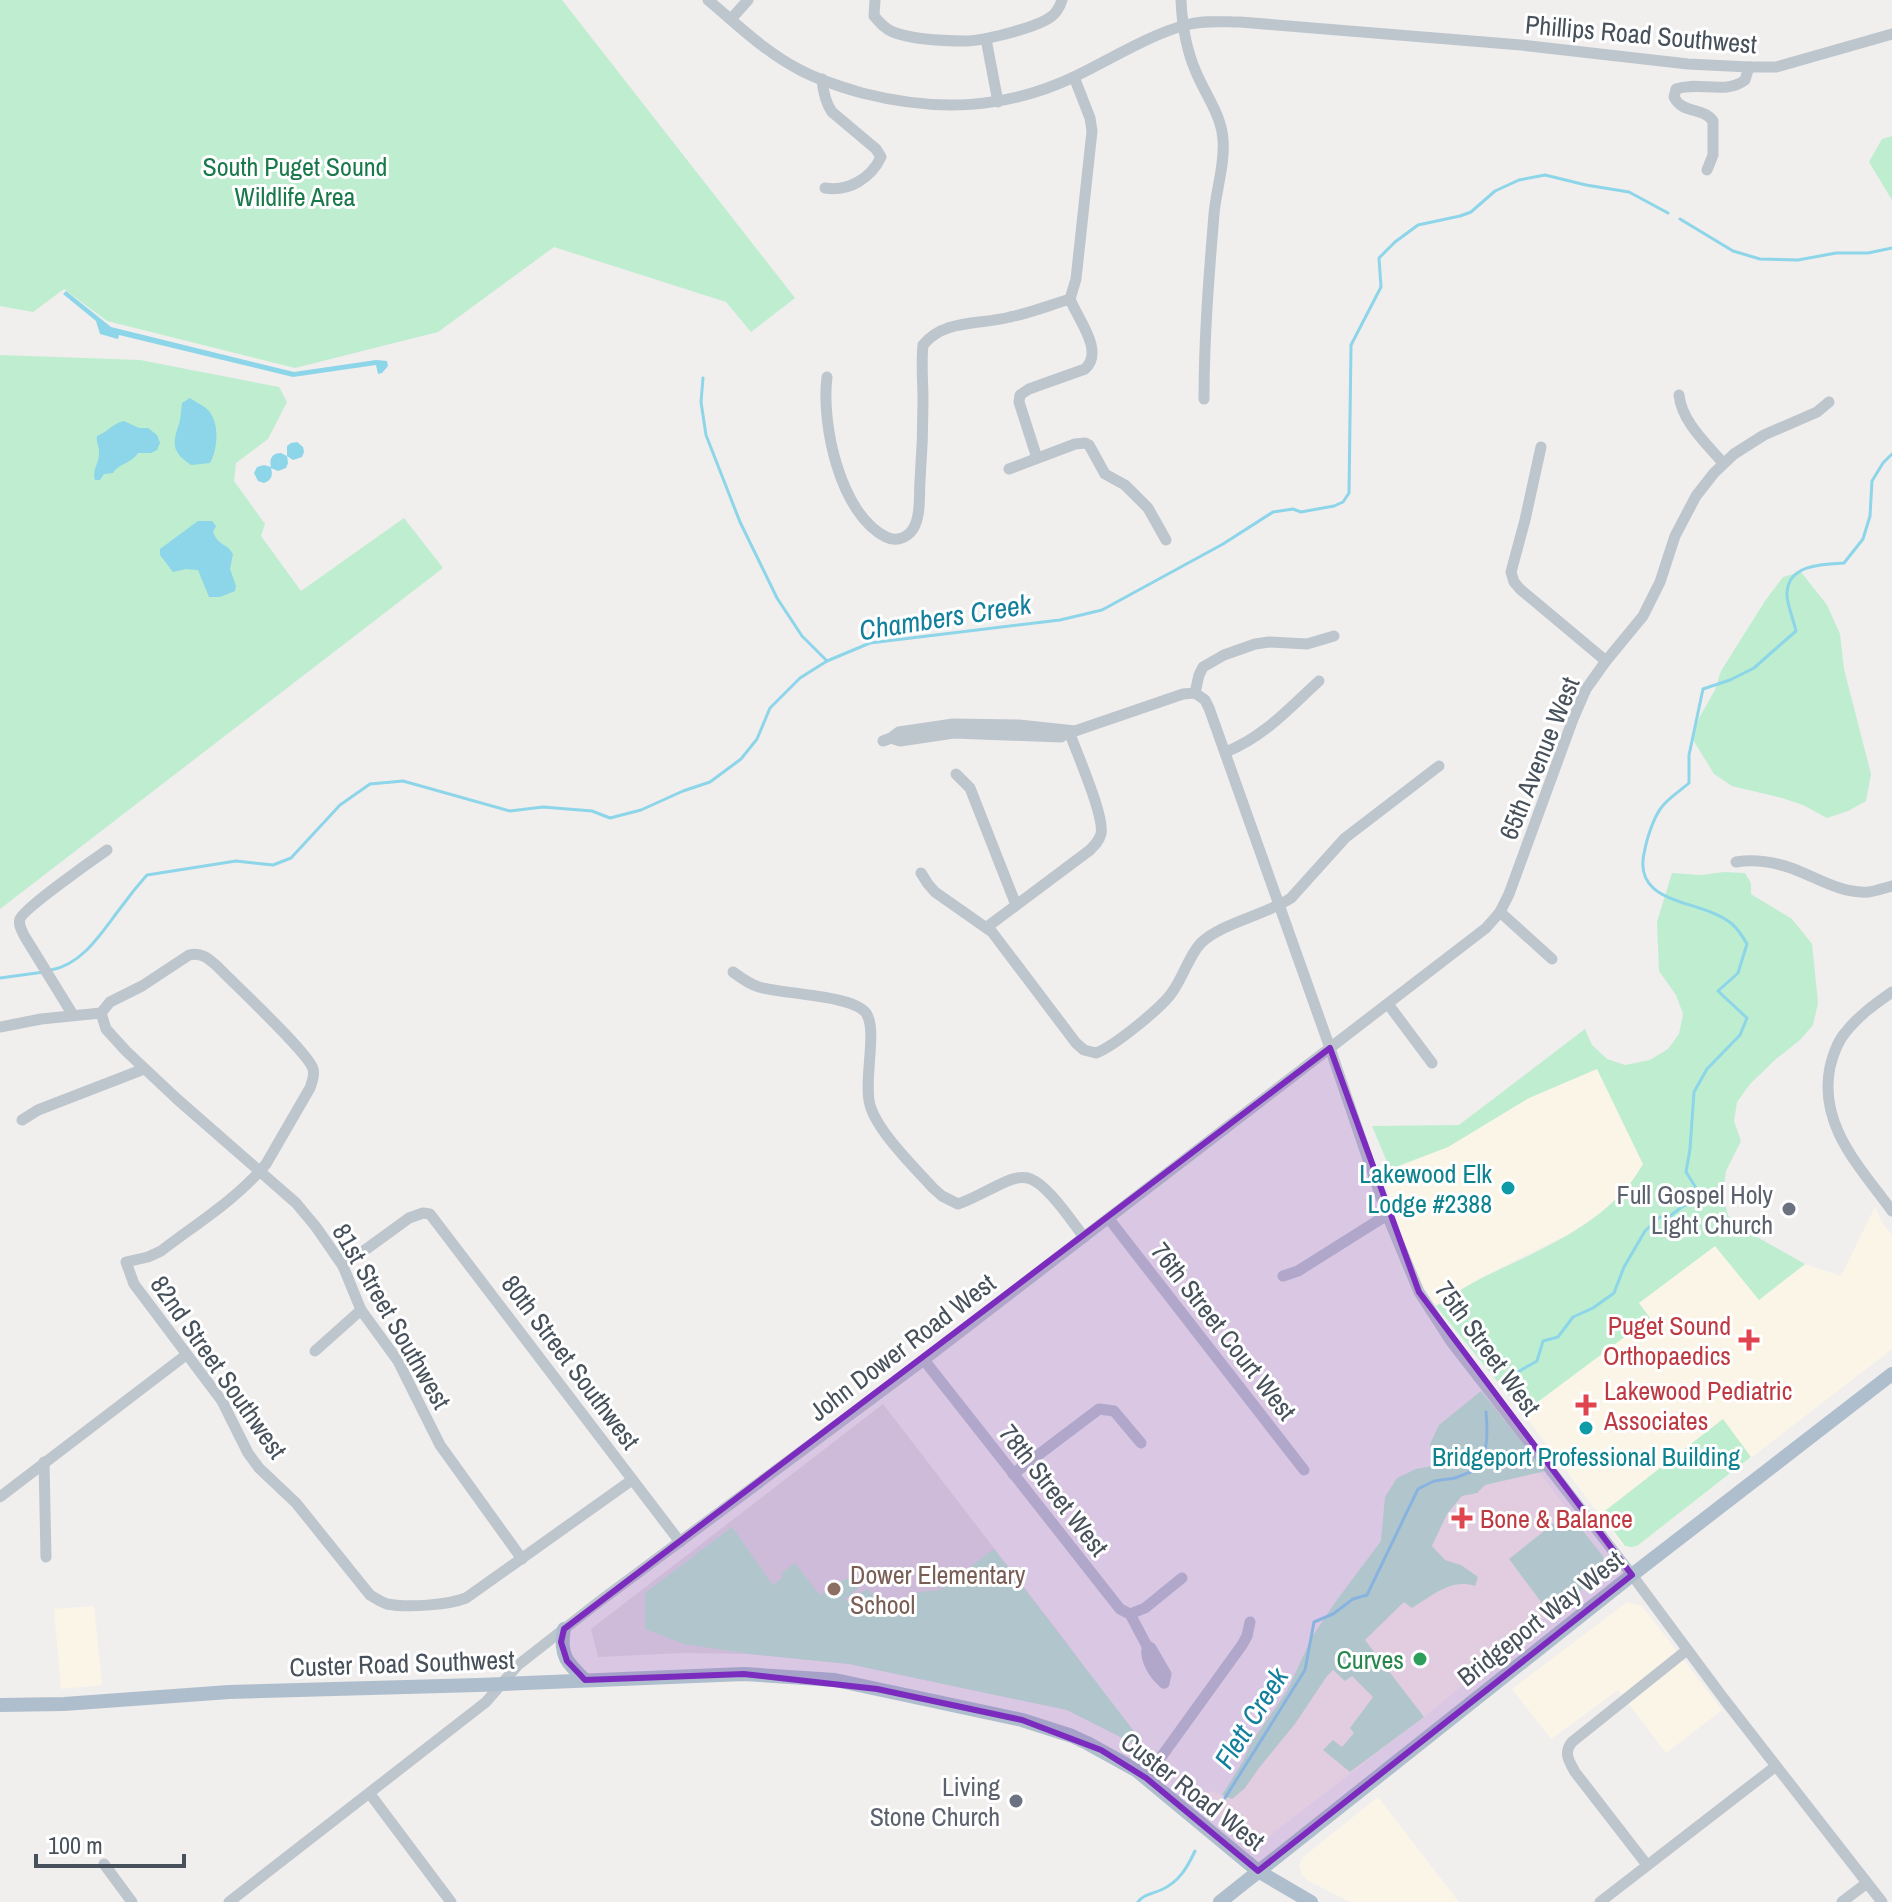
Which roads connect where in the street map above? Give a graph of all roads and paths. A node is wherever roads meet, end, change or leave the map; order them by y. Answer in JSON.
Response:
{"nodes":[{"id":1,"x":708,"y":0,"type":"edge"},
{"id":2,"x":748,"y":0,"type":"edge"},
{"id":3,"x":875,"y":0,"type":"edge"},
{"id":4,"x":1062,"y":0,"type":"edge"},
{"id":5,"x":1181,"y":0,"type":"edge"},
{"id":6,"x":731,"y":19,"type":"junction"},
{"id":7,"x":1183,"y":26,"type":"junction"},
{"id":8,"x":1892,"y":34,"type":"edge"},
{"id":9,"x":986,"y":39,"type":"junction"},
{"id":10,"x":1749,"y":67,"type":"junction"},
{"id":11,"x":1074,"y":77,"type":"junction"},
{"id":12,"x":822,"y":79,"type":"junction"},
{"id":13,"x":998,"y":102,"type":"junction"},
{"id":14,"x":1707,"y":170,"type":"dead end"},
{"id":15,"x":825,"y":188,"type":"dead end"},
{"id":16,"x":1070,"y":299,"type":"junction"},
{"id":17,"x":827,"y":377,"type":"dead end"},
{"id":18,"x":1679,"y":395,"type":"dead end"},
{"id":19,"x":1204,"y":399,"type":"dead end"},
{"id":20,"x":1829,"y":402,"type":"dead end"},
{"id":21,"x":1541,"y":447,"type":"dead end"},
{"id":22,"x":1037,"y":458,"type":"junction"},
{"id":23,"x":1723,"y":463,"type":"junction"},
{"id":24,"x":1009,"y":469,"type":"dead end"},
{"id":25,"x":1166,"y":540,"type":"dead end"},
{"id":26,"x":1334,"y":636,"type":"dead end"},
{"id":27,"x":1606,"y":661,"type":"junction"},
{"id":28,"x":1319,"y":681,"type":"dead end"},
{"id":29,"x":1195,"y":693,"type":"junction"},
{"id":30,"x":1069,"y":731,"type":"junction"},
{"id":31,"x":887,"y":739,"type":"dead end"},
{"id":32,"x":1226,"y":752,"type":"junction"},
{"id":33,"x":1439,"y":766,"type":"dead end"},
{"id":34,"x":956,"y":774,"type":"dead end"},
{"id":35,"x":107,"y":850,"type":"dead end"},
{"id":36,"x":1736,"y":862,"type":"dead end"},
{"id":37,"x":921,"y":873,"type":"dead end"},
{"id":38,"x":1892,"y":886,"type":"edge"},
{"id":39,"x":1016,"y":905,"type":"junction"},
{"id":40,"x":1280,"y":905,"type":"junction"},
{"id":41,"x":1500,"y":912,"type":"junction"},
{"id":42,"x":987,"y":927,"type":"junction"},
{"id":43,"x":1552,"y":959,"type":"dead end"},
{"id":44,"x":733,"y":972,"type":"dead end"},
{"id":45,"x":1892,"y":992,"type":"edge"},
{"id":46,"x":1388,"y":1004,"type":"junction"},
{"id":47,"x":101,"y":1013,"type":"junction"},
{"id":48,"x":73,"y":1015,"type":"junction"},
{"id":49,"x":0,"y":1027,"type":"edge"},
{"id":50,"x":1330,"y":1048,"type":"junction"},
{"id":51,"x":1432,"y":1063,"type":"dead end"},
{"id":52,"x":144,"y":1069,"type":"junction"},
{"id":53,"x":22,"y":1120,"type":"dead end"},
{"id":54,"x":259,"y":1172,"type":"junction"},
{"id":55,"x":1891,"y":1207,"type":"edge"},
{"id":56,"x":1387,"y":1215,"type":"junction"},
{"id":57,"x":1109,"y":1219,"type":"junction"},
{"id":58,"x":1084,"y":1237,"type":"junction"},
{"id":59,"x":343,"y":1266,"type":"junction"},
{"id":60,"x":1283,"y":1276,"type":"dead end"},
{"id":61,"x":361,"y":1310,"type":"junction"},
{"id":62,"x":315,"y":1351,"type":"dead end"},
{"id":63,"x":186,"y":1355,"type":"junction"},
{"id":64,"x":924,"y":1360,"type":"junction"},
{"id":65,"x":1892,"y":1374,"type":"edge"},
{"id":66,"x":1141,"y":1443,"type":"dead end"},
{"id":67,"x":44,"y":1462,"type":"junction"},
{"id":68,"x":1304,"y":1470,"type":"dead end"},
{"id":69,"x":1013,"y":1474,"type":"junction"},
{"id":70,"x":632,"y":1480,"type":"junction"},
{"id":71,"x":0,"y":1497,"type":"edge"},
{"id":72,"x":680,"y":1542,"type":"junction"},
{"id":73,"x":46,"y":1557,"type":"dead end"},
{"id":74,"x":522,"y":1559,"type":"junction"},
{"id":75,"x":1632,"y":1575,"type":"junction"},
{"id":76,"x":1182,"y":1578,"type":"dead end"},
{"id":77,"x":1130,"y":1614,"type":"junction"},
{"id":78,"x":1250,"y":1622,"type":"dead end"},
{"id":79,"x":564,"y":1629,"type":"junction"},
{"id":80,"x":1147,"y":1646,"type":"dead end"},
{"id":81,"x":1687,"y":1650,"type":"junction"},
{"id":82,"x":806,"y":1678,"type":"joint"},
{"id":83,"x":585,"y":1680,"type":"junction"},
{"id":84,"x":501,"y":1684,"type":"junction"},
{"id":85,"x":0,"y":1705,"type":"edge"},
{"id":86,"x":1776,"y":1766,"type":"junction"},
{"id":87,"x":1146,"y":1778,"type":"junction"},
{"id":88,"x":370,"y":1794,"type":"junction"},
{"id":89,"x":104,"y":1864,"type":"dead end"},
{"id":90,"x":1647,"y":1865,"type":"junction"},
{"id":91,"x":1258,"y":1871,"type":"junction"},
{"id":92,"x":1867,"y":1883,"type":"junction"},
{"id":93,"x":132,"y":1902,"type":"edge"},
{"id":94,"x":229,"y":1902,"type":"edge"},
{"id":95,"x":451,"y":1902,"type":"edge"},
{"id":96,"x":1220,"y":1902,"type":"edge"},
{"id":97,"x":1311,"y":1902,"type":"edge"},
{"id":98,"x":1600,"y":1902,"type":"edge"},
{"id":99,"x":1842,"y":1902,"type":"edge"},
{"id":100,"x":1882,"y":1902,"type":"edge"}],
"edges":[{"from":1,"to":6,"type":"street","name":"Phillips Road Southwest"},
{"from":2,"to":6,"type":"street"},
{"from":3,"to":9,"type":"street"},
{"from":4,"to":9,"type":"street"},
{"from":5,"to":7,"type":"street"},
{"from":6,"to":12,"type":"street","name":"Phillips Road Southwest"},
{"from":7,"to":10,"type":"street","name":"Phillips Road Southwest"},
{"from":7,"to":11,"type":"street","name":"Phillips Road Southwest"},
{"from":7,"to":19,"type":"street"},
{"from":8,"to":10,"type":"street","name":"Phillips Road Southwest"},
{"from":9,"to":13,"type":"street"},
{"from":10,"to":14,"type":"street"},
{"from":11,"to":13,"type":"street","name":"Phillips Road Southwest"},
{"from":11,"to":16,"type":"street"},
{"from":12,"to":13,"type":"street","name":"Phillips Road Southwest"},
{"from":12,"to":15,"type":"street"},
{"from":16,"to":17,"type":"street"},
{"from":16,"to":22,"type":"street"},
{"from":18,"to":23,"type":"street"},
{"from":20,"to":23,"type":"street","name":"65th Avenue West"},
{"from":21,"to":27,"type":"street"},
{"from":22,"to":24,"type":"street"},
{"from":22,"to":25,"type":"street"},
{"from":23,"to":27,"type":"street","name":"65th Avenue West"},
{"from":26,"to":29,"type":"street"},
{"from":27,"to":41,"type":"street","name":"65th Avenue West"},
{"from":28,"to":32,"type":"street"},
{"from":29,"to":30,"type":"street"},
{"from":29,"to":32,"type":"street","name":"75th Street West"},
{"from":30,"to":31,"type":"street"},
{"from":30,"to":39,"type":"street"},
{"from":32,"to":40,"type":"street","name":"75th Street West"},
{"from":33,"to":40,"type":"street"},
{"from":34,"to":39,"type":"street"},
{"from":35,"to":48,"type":"street"},
{"from":36,"to":38,"type":"street"},
{"from":37,"to":42,"type":"street"},
{"from":39,"to":42,"type":"street"},
{"from":40,"to":42,"type":"street"},
{"from":40,"to":50,"type":"street","name":"75th Street West"},
{"from":41,"to":43,"type":"street"},
{"from":41,"to":46,"type":"street","name":"65th Avenue West"},
{"from":44,"to":58,"type":"street"},
{"from":45,"to":55,"type":"street"},
{"from":46,"to":50,"type":"street","name":"65th Avenue West"},
{"from":46,"to":51,"type":"street"},
{"from":47,"to":48,"type":"street"},
{"from":47,"to":52,"type":"street","name":"81st Street Southwest"},
{"from":47,"to":54,"type":"street"},
{"from":48,"to":49,"type":"street"},
{"from":50,"to":56,"type":"street","name":"75th Street West"},
{"from":50,"to":57,"type":"street","name":"John Dower Road West"},
{"from":52,"to":53,"type":"street"},
{"from":52,"to":54,"type":"street","name":"81st Street Southwest"},
{"from":54,"to":59,"type":"street","name":"81st Street Southwest"},
{"from":54,"to":63,"type":"street","name":"82nd Street Southwest"},
{"from":56,"to":60,"type":"street"},
{"from":56,"to":75,"type":"street","name":"75th Street West"},
{"from":57,"to":58,"type":"street","name":"John Dower Road West"},
{"from":57,"to":68,"type":"street","name":"76th Street Court West"},
{"from":58,"to":64,"type":"street","name":"John Dower Road West"},
{"from":59,"to":61,"type":"street","name":"81st Street Southwest"},
{"from":59,"to":70,"type":"street","name":"80th Street Southwest"},
{"from":61,"to":62,"type":"street"},
{"from":61,"to":74,"type":"street","name":"81st Street Southwest"},
{"from":63,"to":67,"type":"street"},
{"from":63,"to":74,"type":"street","name":"82nd Street Southwest"},
{"from":64,"to":69,"type":"street","name":"78th Street West"},
{"from":64,"to":72,"type":"street","name":"John Dower Road West"},
{"from":65,"to":75,"type":"main road","name":"Bridgeport Way West"},
{"from":66,"to":69,"type":"street"},
{"from":67,"to":71,"type":"street"},
{"from":67,"to":73,"type":"street"},
{"from":69,"to":77,"type":"street","name":"78th Street West"},
{"from":70,"to":72,"type":"street","name":"80th Street Southwest"},
{"from":70,"to":74,"type":"street"},
{"from":72,"to":79,"type":"street","name":"John Dower Road West"},
{"from":75,"to":81,"type":"street","name":"75th Street West"},
{"from":75,"to":91,"type":"main road","name":"Bridgeport Way West"},
{"from":76,"to":77,"type":"street"},
{"from":77,"to":80,"type":"street","name":"78th Street West"},
{"from":78,"to":87,"type":"street"},
{"from":79,"to":83,"type":"main road"},
{"from":79,"to":84,"type":"street","name":"John Dower Road West"},
{"from":81,"to":86,"type":"street","name":"75th Street West"},
{"from":81,"to":90,"type":"street"},
{"from":82,"to":83,"type":"main road","name":"Custer Road Southwest"},
{"from":82,"to":87,"type":"main road","name":"Custer Road West"},
{"from":83,"to":84,"type":"main road","name":"Custer Road Southwest"},
{"from":84,"to":85,"type":"main road","name":"Custer Road Southwest"},
{"from":84,"to":88,"type":"street","name":"John Dower Road West"},
{"from":86,"to":90,"type":"street"},
{"from":86,"to":92,"type":"street","name":"75th Street West"},
{"from":87,"to":91,"type":"main road","name":"Custer Road West"},
{"from":88,"to":94,"type":"street","name":"John Dower Road West"},
{"from":88,"to":95,"type":"street"},
{"from":89,"to":93,"type":"street"},
{"from":90,"to":98,"type":"street"},
{"from":91,"to":96,"type":"main road","name":"Bridgeport Way West"},
{"from":91,"to":97,"type":"main road","name":"Custer Road West"},
{"from":92,"to":99,"type":"street"},
{"from":92,"to":100,"type":"street","name":"75th Street West"}]}
